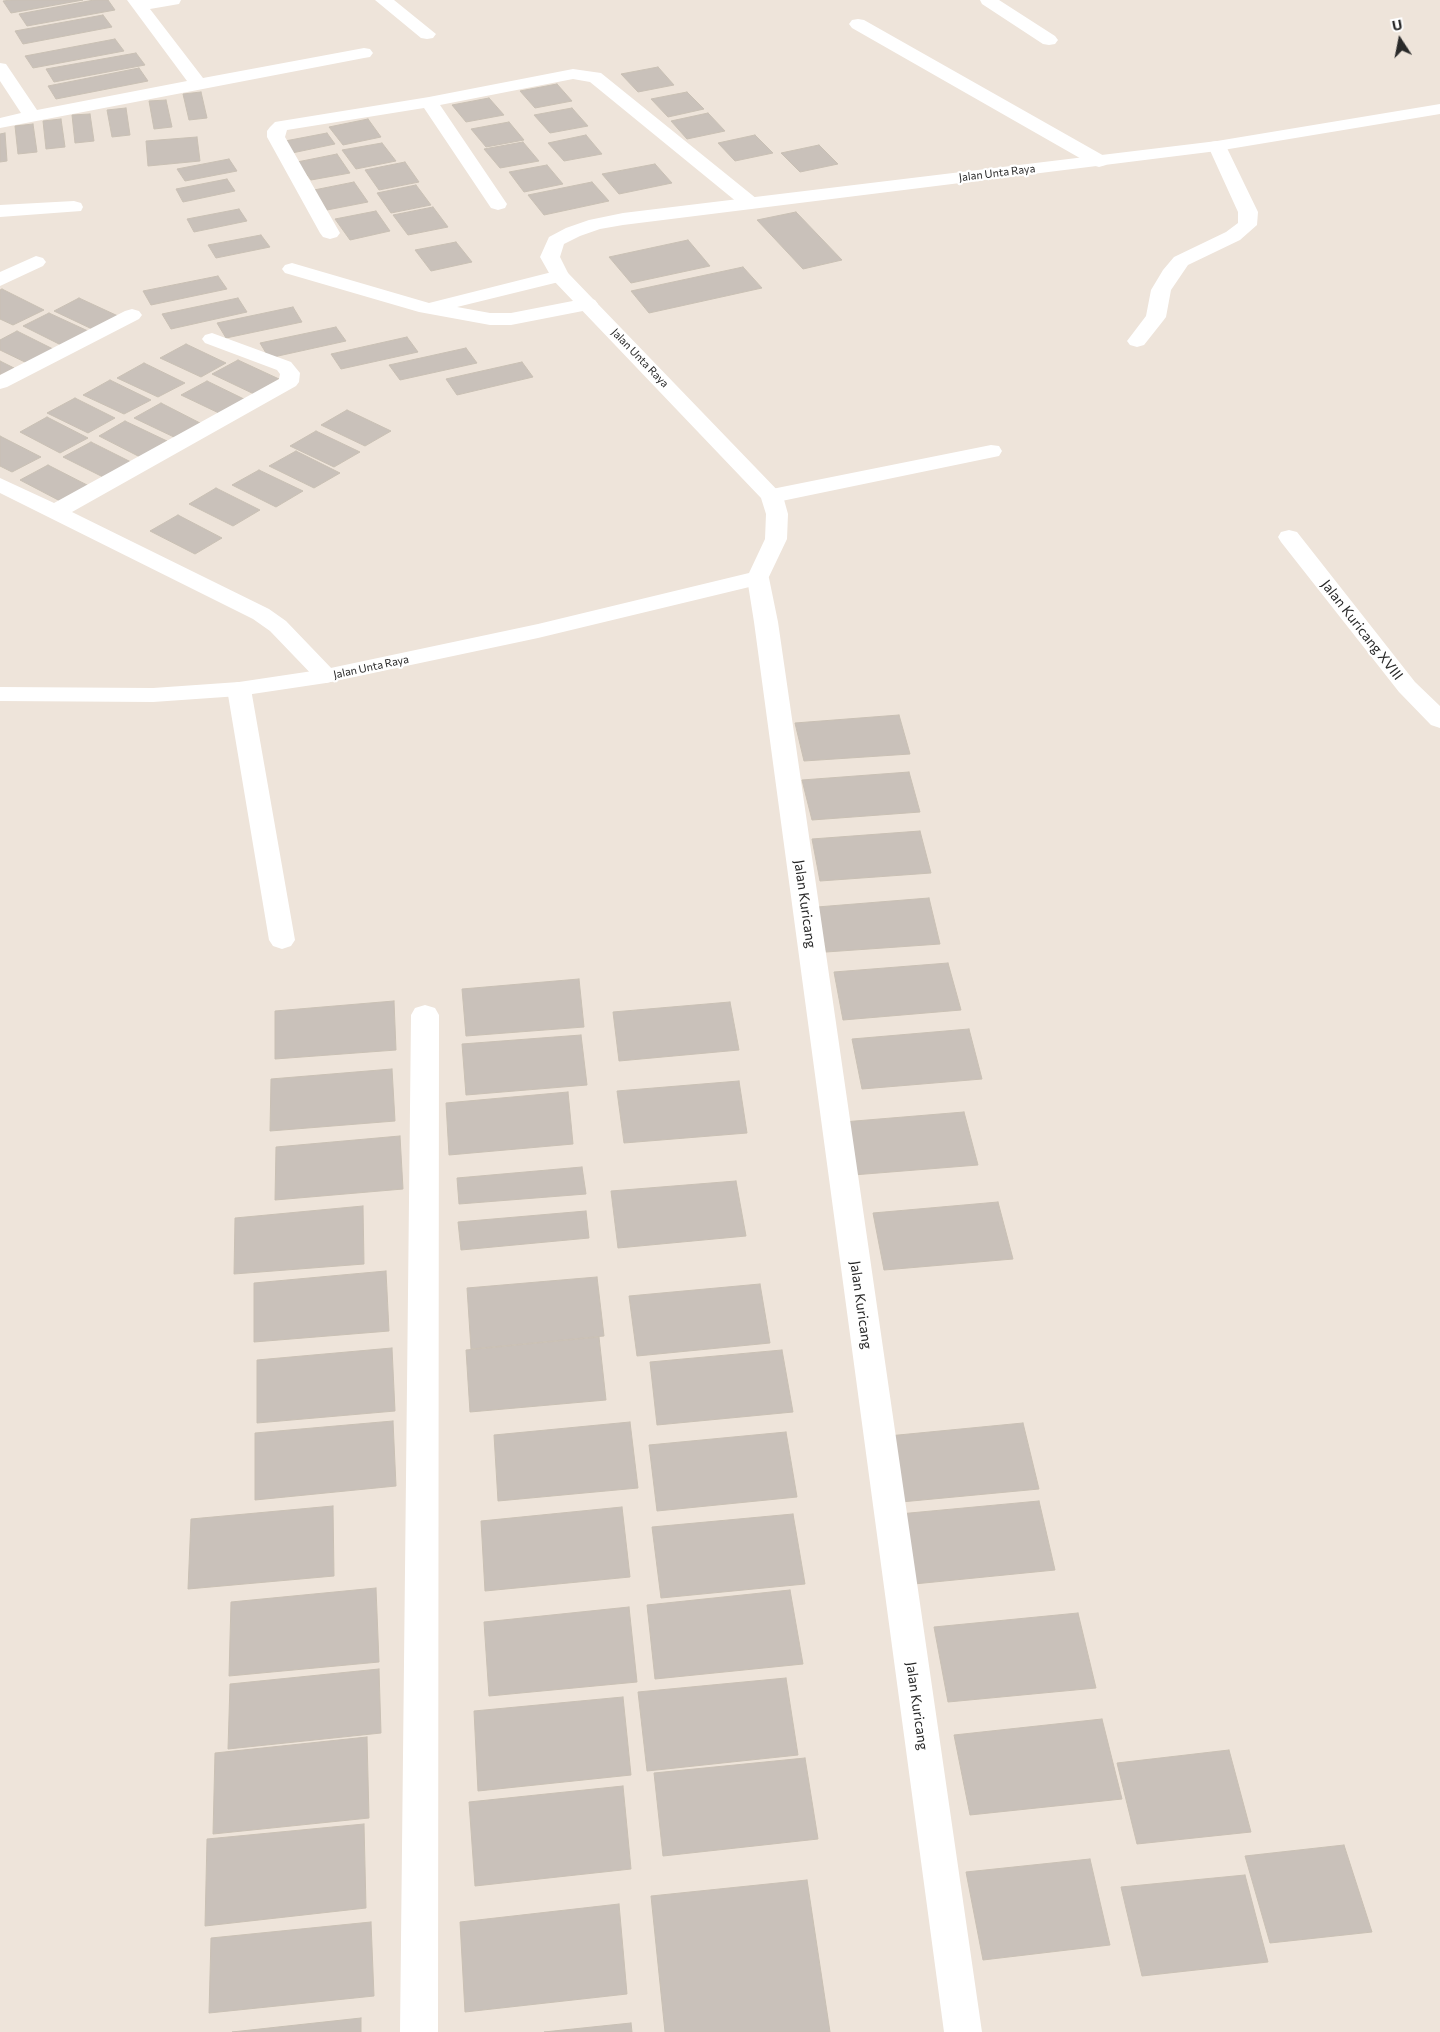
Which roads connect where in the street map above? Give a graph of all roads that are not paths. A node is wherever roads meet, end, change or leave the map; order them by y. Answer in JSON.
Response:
{"nodes":[{"id":1,"x":173,"y":0,"type":"edge"},
{"id":2,"x":383,"y":0,"type":"edge"},
{"id":3,"x":988,"y":0,"type":"edge"},
{"id":4,"x":137,"y":3,"type":"edge"},
{"id":5,"x":858,"y":24,"type":"dead end"},
{"id":6,"x":427,"y":34,"type":"dead end"},
{"id":7,"x":1049,"y":40,"type":"dead end"},
{"id":8,"x":364,"y":53,"type":"dead end"},
{"id":9,"x":0,"y":68,"type":"edge"},
{"id":10,"x":198,"y":84,"type":"junction"},
{"id":11,"x":429,"y":102,"type":"junction"},
{"id":12,"x":1440,"y":109,"type":"edge"},
{"id":13,"x":32,"y":116,"type":"junction"},
{"id":14,"x":0,"y":123,"type":"edge"},
{"id":15,"x":1217,"y":146,"type":"junction"},
{"id":16,"x":1099,"y":161,"type":"junction"},
{"id":17,"x":750,"y":203,"type":"junction"},
{"id":18,"x":498,"y":204,"type":"dead end"},
{"id":19,"x":74,"y":207,"type":"dead end"},
{"id":20,"x":0,"y":211,"type":"edge"},
{"id":21,"x":330,"y":232,"type":"dead end"},
{"id":22,"x":36,"y":262,"type":"dead end"},
{"id":23,"x":292,"y":269,"type":"dead end"},
{"id":24,"x":560,"y":276,"type":"junction"},
{"id":25,"x":0,"y":280,"type":"edge"},
{"id":26,"x":588,"y":304,"type":"junction"},
{"id":27,"x":426,"y":308,"type":"junction"},
{"id":28,"x":132,"y":315,"type":"dead end"},
{"id":29,"x":212,"y":339,"type":"dead end"},
{"id":30,"x":1137,"y":341,"type":"dead end"},
{"id":31,"x":0,"y":383,"type":"edge"},
{"id":32,"x":992,"y":451,"type":"dead end"},
{"id":33,"x":0,"y":485,"type":"edge"},
{"id":34,"x":772,"y":496,"type":"junction"},
{"id":35,"x":55,"y":512,"type":"junction"},
{"id":36,"x":1289,"y":537,"type":"dead end"},
{"id":37,"x":758,"y":578,"type":"junction"},
{"id":38,"x":326,"y":676,"type":"junction"},
{"id":39,"x":238,"y":688,"type":"junction"},
{"id":40,"x":0,"y":694,"type":"edge"},
{"id":41,"x":1440,"y":720,"type":"edge"},
{"id":42,"x":282,"y":940,"type":"dead end"},
{"id":43,"x":425,"y":1016,"type":"dead end"},
{"id":44,"x":419,"y":2032,"type":"edge"},
{"id":45,"x":963,"y":2032,"type":"edge"}],
"edges":[{"from":1,"to":4,"type":"street"},
{"from":2,"to":6,"type":"street"},
{"from":3,"to":7,"type":"street"},
{"from":4,"to":10,"type":"street"},
{"from":5,"to":16,"type":"street"},
{"from":8,"to":10,"type":"street"},
{"from":9,"to":13,"type":"street"},
{"from":10,"to":13,"type":"street"},
{"from":11,"to":17,"type":"street"},
{"from":11,"to":18,"type":"street"},
{"from":11,"to":21,"type":"street"},
{"from":12,"to":15,"type":"street","name":"Jalan Unta Raya"},
{"from":13,"to":14,"type":"street"},
{"from":15,"to":16,"type":"street","name":"Jalan Unta Raya"},
{"from":15,"to":30,"type":"street"},
{"from":16,"to":17,"type":"street","name":"Jalan Unta Raya"},
{"from":17,"to":24,"type":"street","name":"Jalan Unta Raya"},
{"from":19,"to":20,"type":"street"},
{"from":22,"to":25,"type":"street"},
{"from":23,"to":27,"type":"street"},
{"from":24,"to":26,"type":"street","name":"Jalan Unta Raya"},
{"from":24,"to":27,"type":"street"},
{"from":26,"to":27,"type":"street"},
{"from":26,"to":34,"type":"street","name":"Jalan Unta Raya"},
{"from":28,"to":31,"type":"street"},
{"from":29,"to":35,"type":"street"},
{"from":32,"to":34,"type":"street"},
{"from":33,"to":35,"type":"street"},
{"from":34,"to":37,"type":"street"},
{"from":35,"to":38,"type":"street"},
{"from":36,"to":41,"type":"street","name":"Jalan Kuricang XVIII"},
{"from":37,"to":38,"type":"street","name":"Jalan Unta Raya"},
{"from":37,"to":45,"type":"street","name":"Jalan Kuricang"},
{"from":38,"to":39,"type":"street","name":"Jalan Unta Raya"},
{"from":39,"to":40,"type":"street","name":"Jalan Unta Raya"},
{"from":39,"to":42,"type":"street"},
{"from":43,"to":44,"type":"street"}]}
